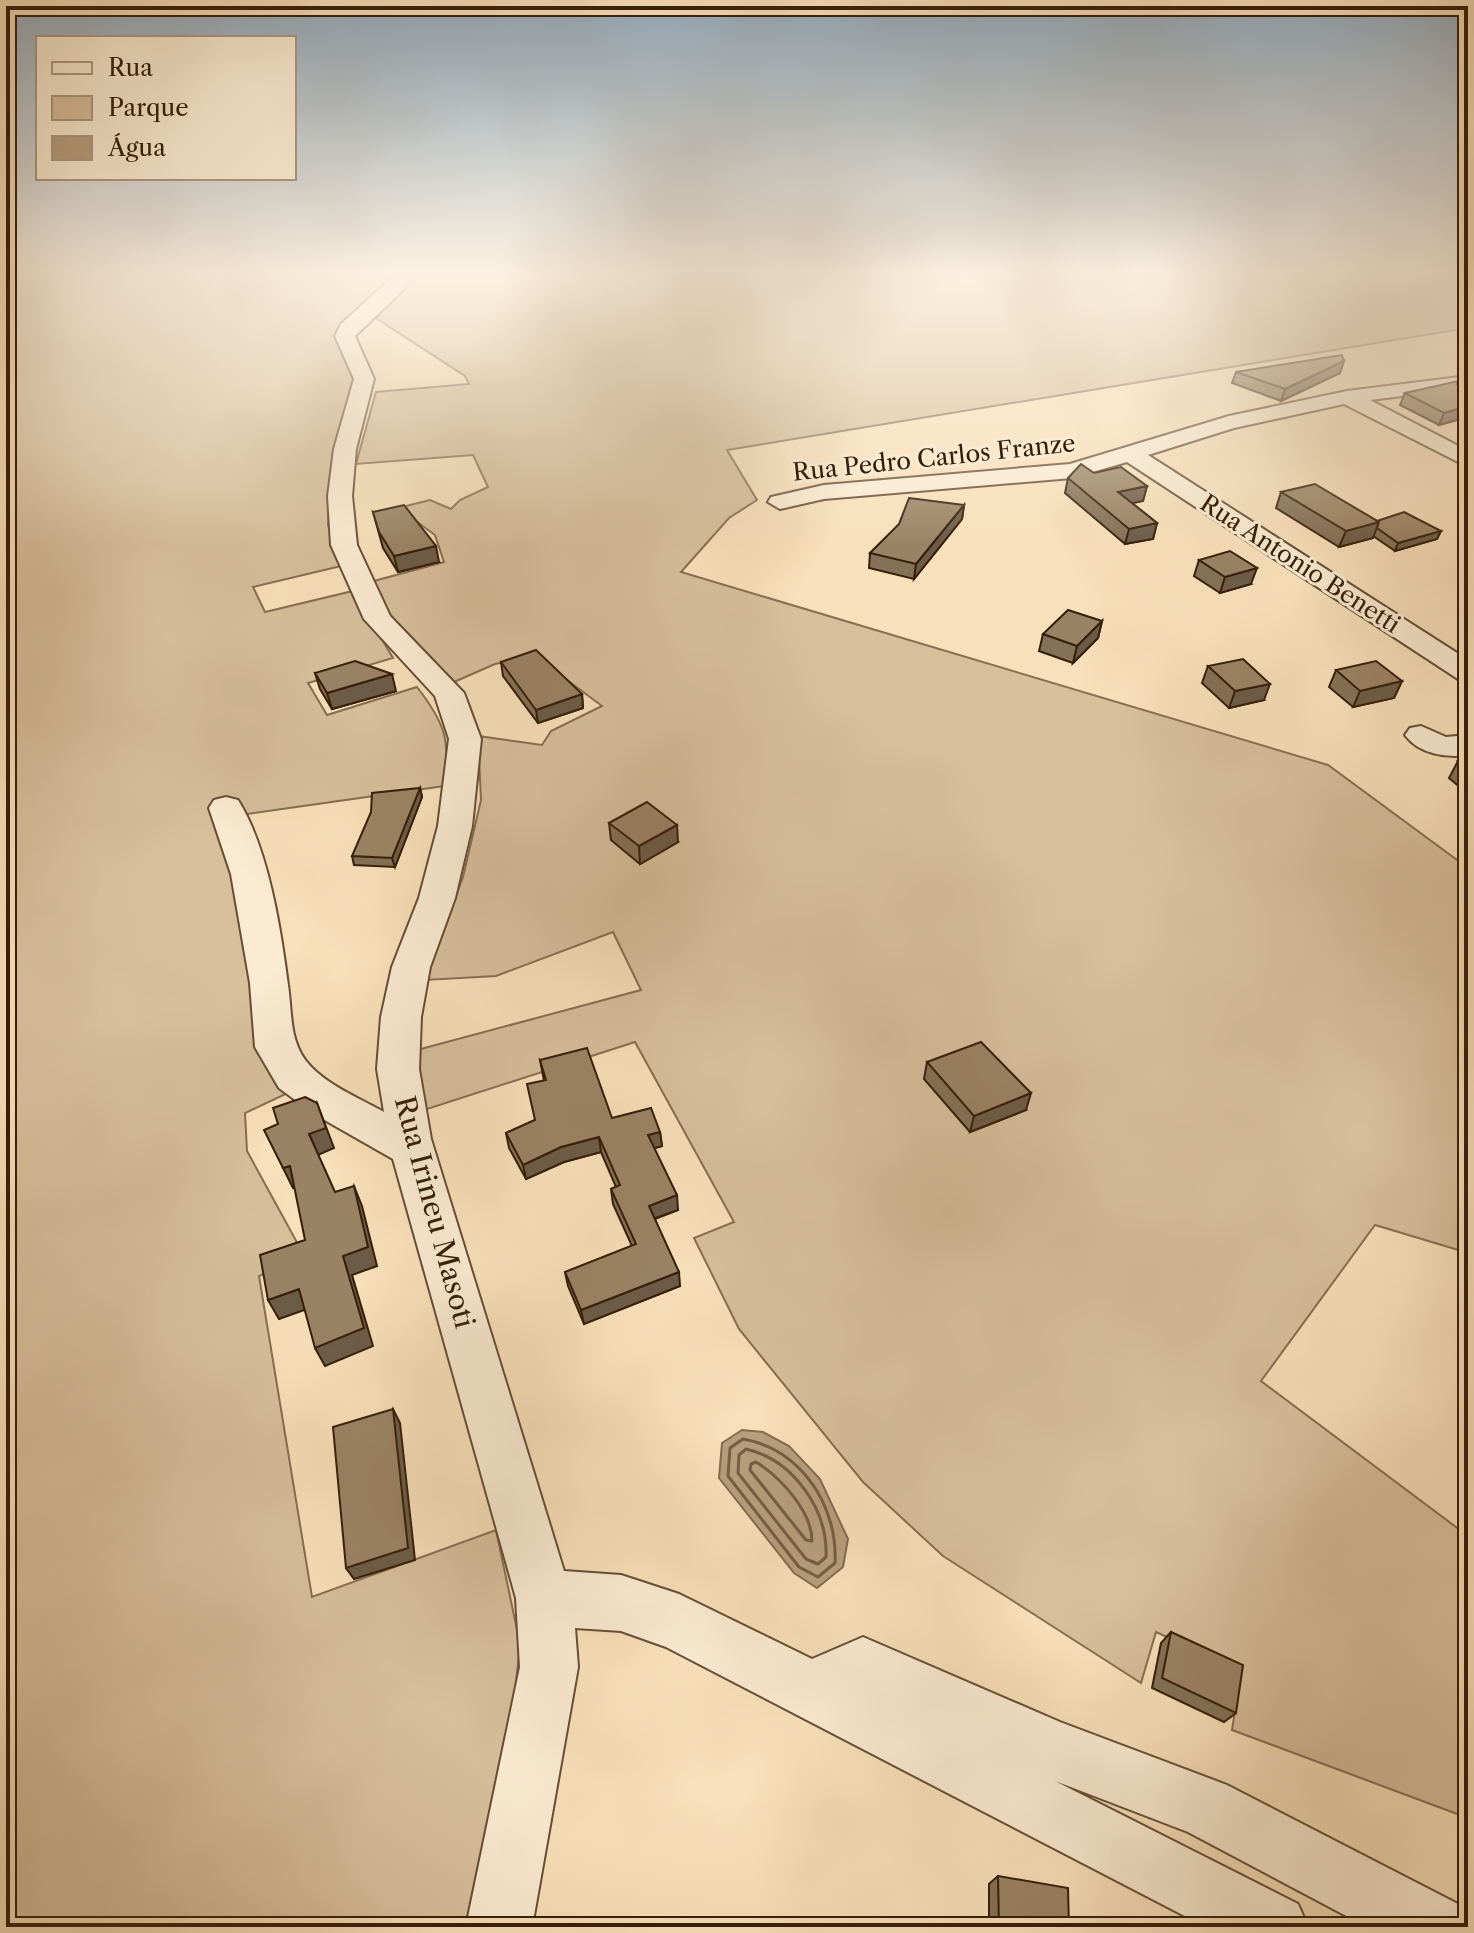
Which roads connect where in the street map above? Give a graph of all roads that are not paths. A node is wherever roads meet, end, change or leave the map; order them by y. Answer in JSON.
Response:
{"nodes":[{"id":1,"x":357,"y":364,"type":"edge"},
{"id":2,"x":1468,"y":382,"type":"edge"},
{"id":3,"x":1347,"y":397,"type":"junction"},
{"id":4,"x":1132,"y":455,"type":"junction"},
{"id":5,"x":1468,"y":460,"type":"edge"},
{"id":6,"x":780,"y":502,"type":"dead end"},
{"id":7,"x":1468,"y":673,"type":"edge"},
{"id":8,"x":1468,"y":722,"type":"edge"},
{"id":9,"x":1468,"y":745,"type":"edge"},
{"id":10,"x":226,"y":808,"type":"dead end"},
{"id":11,"x":413,"y":1149,"type":"junction"},
{"id":12,"x":544,"y":1598,"type":"junction"},
{"id":13,"x":811,"y":1690,"type":"junction"},
{"id":14,"x":499,"y":1927,"type":"edge"},
{"id":15,"x":1275,"y":1927,"type":"edge"},
{"id":16,"x":1435,"y":1927,"type":"edge"}],
"edges":[{"from":1,"to":11,"type":"street","name":"Rua Irineu Masoti"},
{"from":2,"to":3,"type":"street","name":"Rua Pedro Carlos Franze"},
{"from":3,"to":4,"type":"street","name":"Rua Pedro Carlos Franze"},
{"from":3,"to":5,"type":"street"},
{"from":4,"to":6,"type":"street","name":"Rua Pedro Carlos Franze"},
{"from":4,"to":7,"type":"street","name":"Rua Antonio Benetti"},
{"from":8,"to":9,"type":"street"},
{"from":10,"to":11,"type":"street"},
{"from":11,"to":12,"type":"street","name":"Rua Irineu Masoti"},
{"from":12,"to":13,"type":"street"},
{"from":12,"to":14,"type":"street","name":"Rua Irineu Masoti"},
{"from":13,"to":15,"type":"street"},
{"from":13,"to":16,"type":"street"}]}
